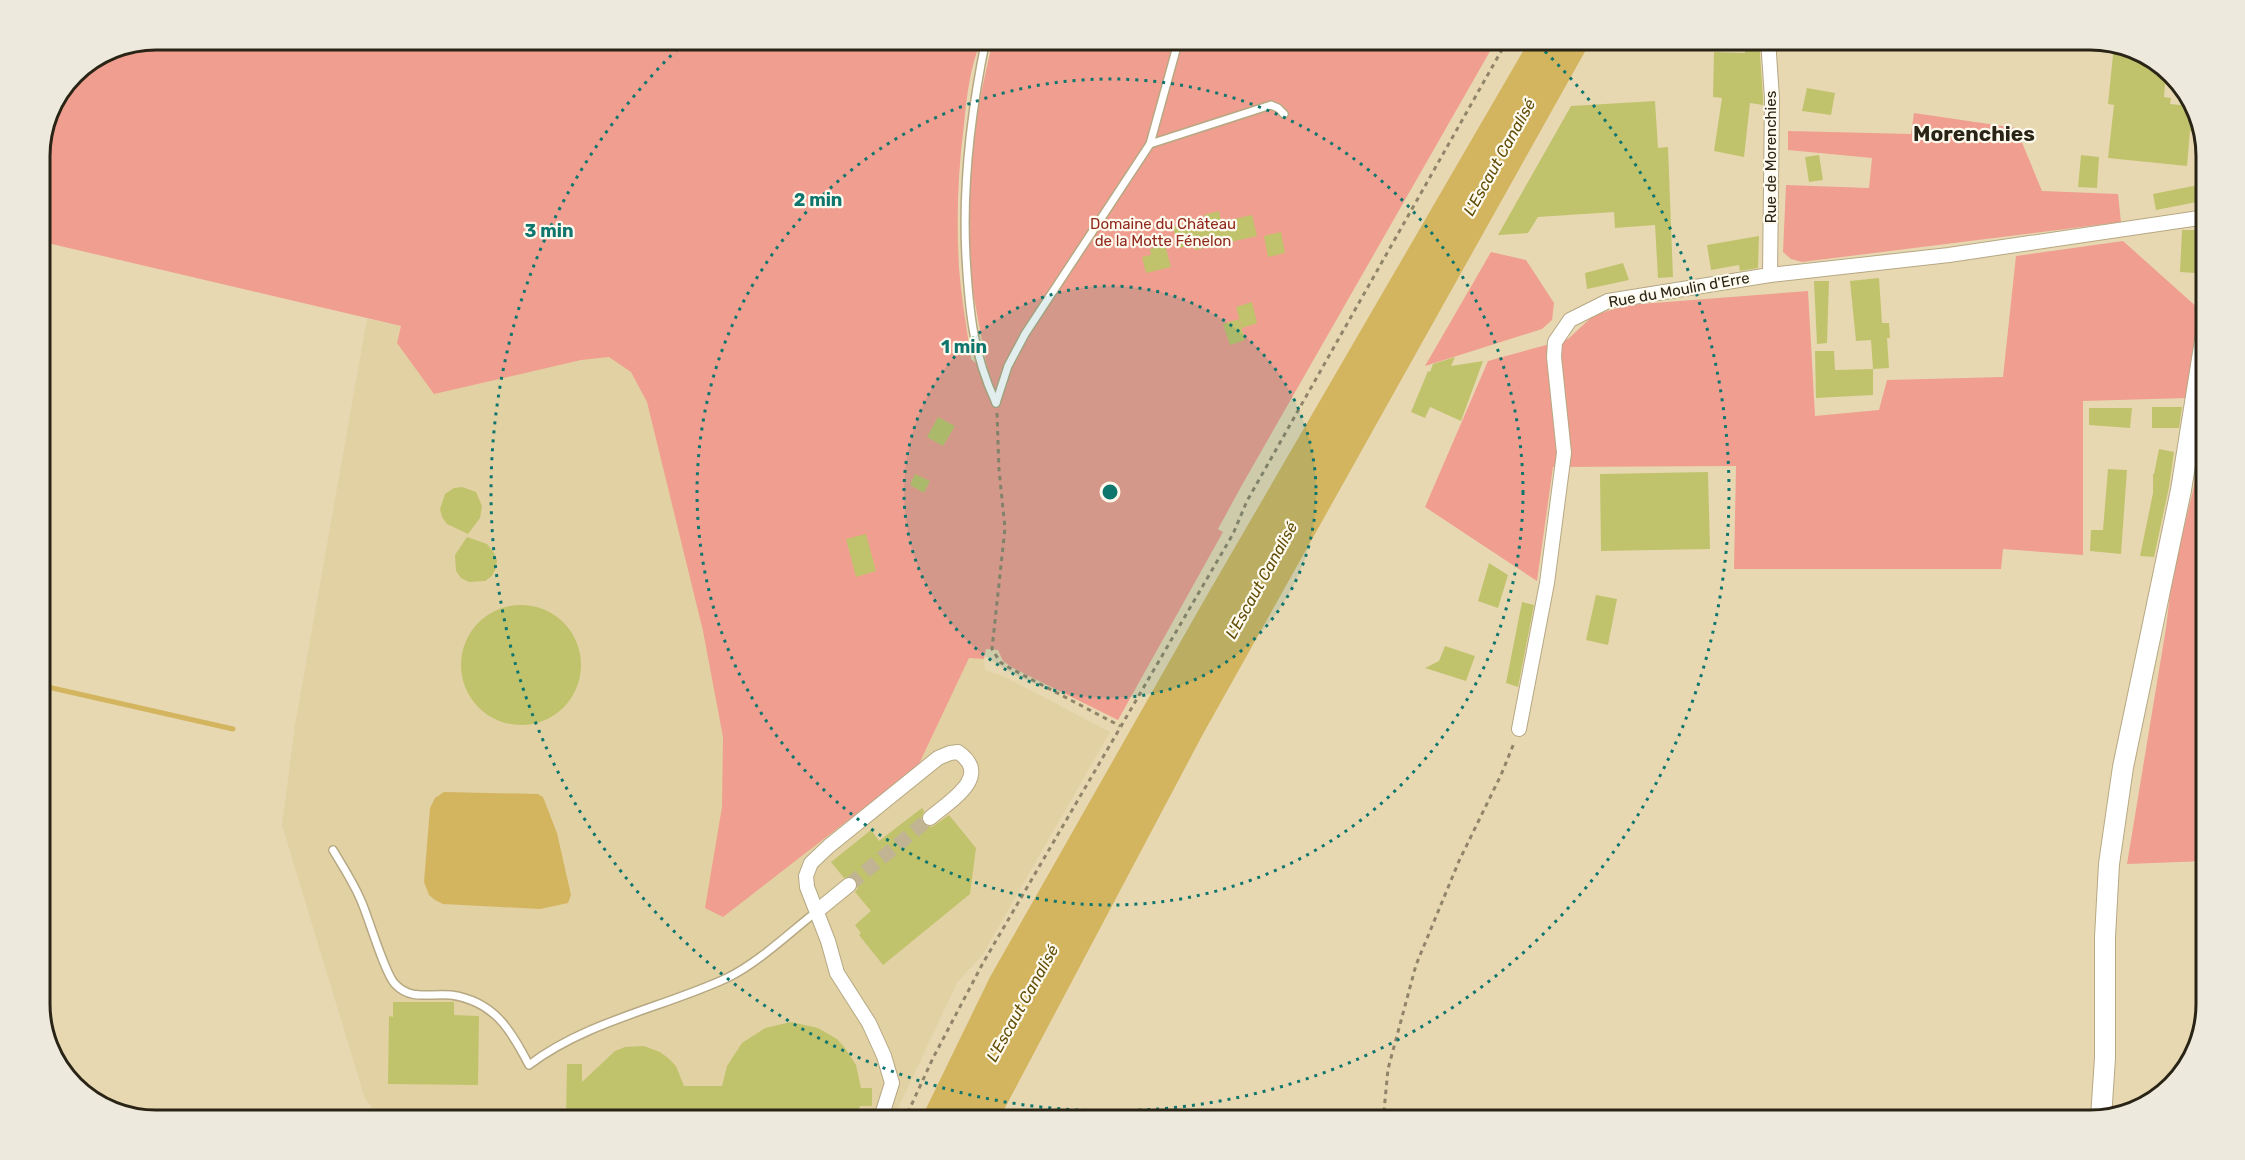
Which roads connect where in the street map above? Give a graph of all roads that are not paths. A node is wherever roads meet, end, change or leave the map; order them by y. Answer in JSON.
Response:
{"nodes":[{"id":1,"x":984,"y":50,"type":"edge"},
{"id":2,"x":1176,"y":50,"type":"edge"},
{"id":3,"x":1769,"y":50,"type":"edge"},
{"id":4,"x":1284,"y":114,"type":"dead end"},
{"id":5,"x":1150,"y":144,"type":"junction"},
{"id":6,"x":2195,"y":219,"type":"edge"},
{"id":7,"x":1770,"y":275,"type":"junction"},
{"id":8,"x":2195,"y":401,"type":"edge"},
{"id":9,"x":1519,"y":729,"type":"road end"},
{"id":10,"x":930,"y":818,"type":"tunnel mouth"},
{"id":11,"x":333,"y":850,"type":"dead end"},
{"id":12,"x":849,"y":885,"type":"tunnel mouth"},
{"id":13,"x":817,"y":911,"type":"junction"},
{"id":14,"x":2102,"y":1109,"type":"edge"},
{"id":15,"x":883,"y":1110,"type":"edge"}],
"edges":[{"from":1,"to":5,"type":"lane"},
{"from":2,"to":5,"type":"lane"},
{"from":3,"to":7,"type":"street","name":"Rue de Morenchies"},
{"from":4,"to":5,"type":"lane"},
{"from":6,"to":7,"type":"street","name":"Rue du Moulin d'Erre"},
{"from":7,"to":9,"type":"street","name":"Rue du Moulin d'Erre"},
{"from":8,"to":14,"type":"street"},
{"from":10,"to":13,"type":"street"},
{"from":11,"to":13,"type":"lane"},
{"from":12,"to":13,"type":"street"},
{"from":13,"to":15,"type":"street"}]}
